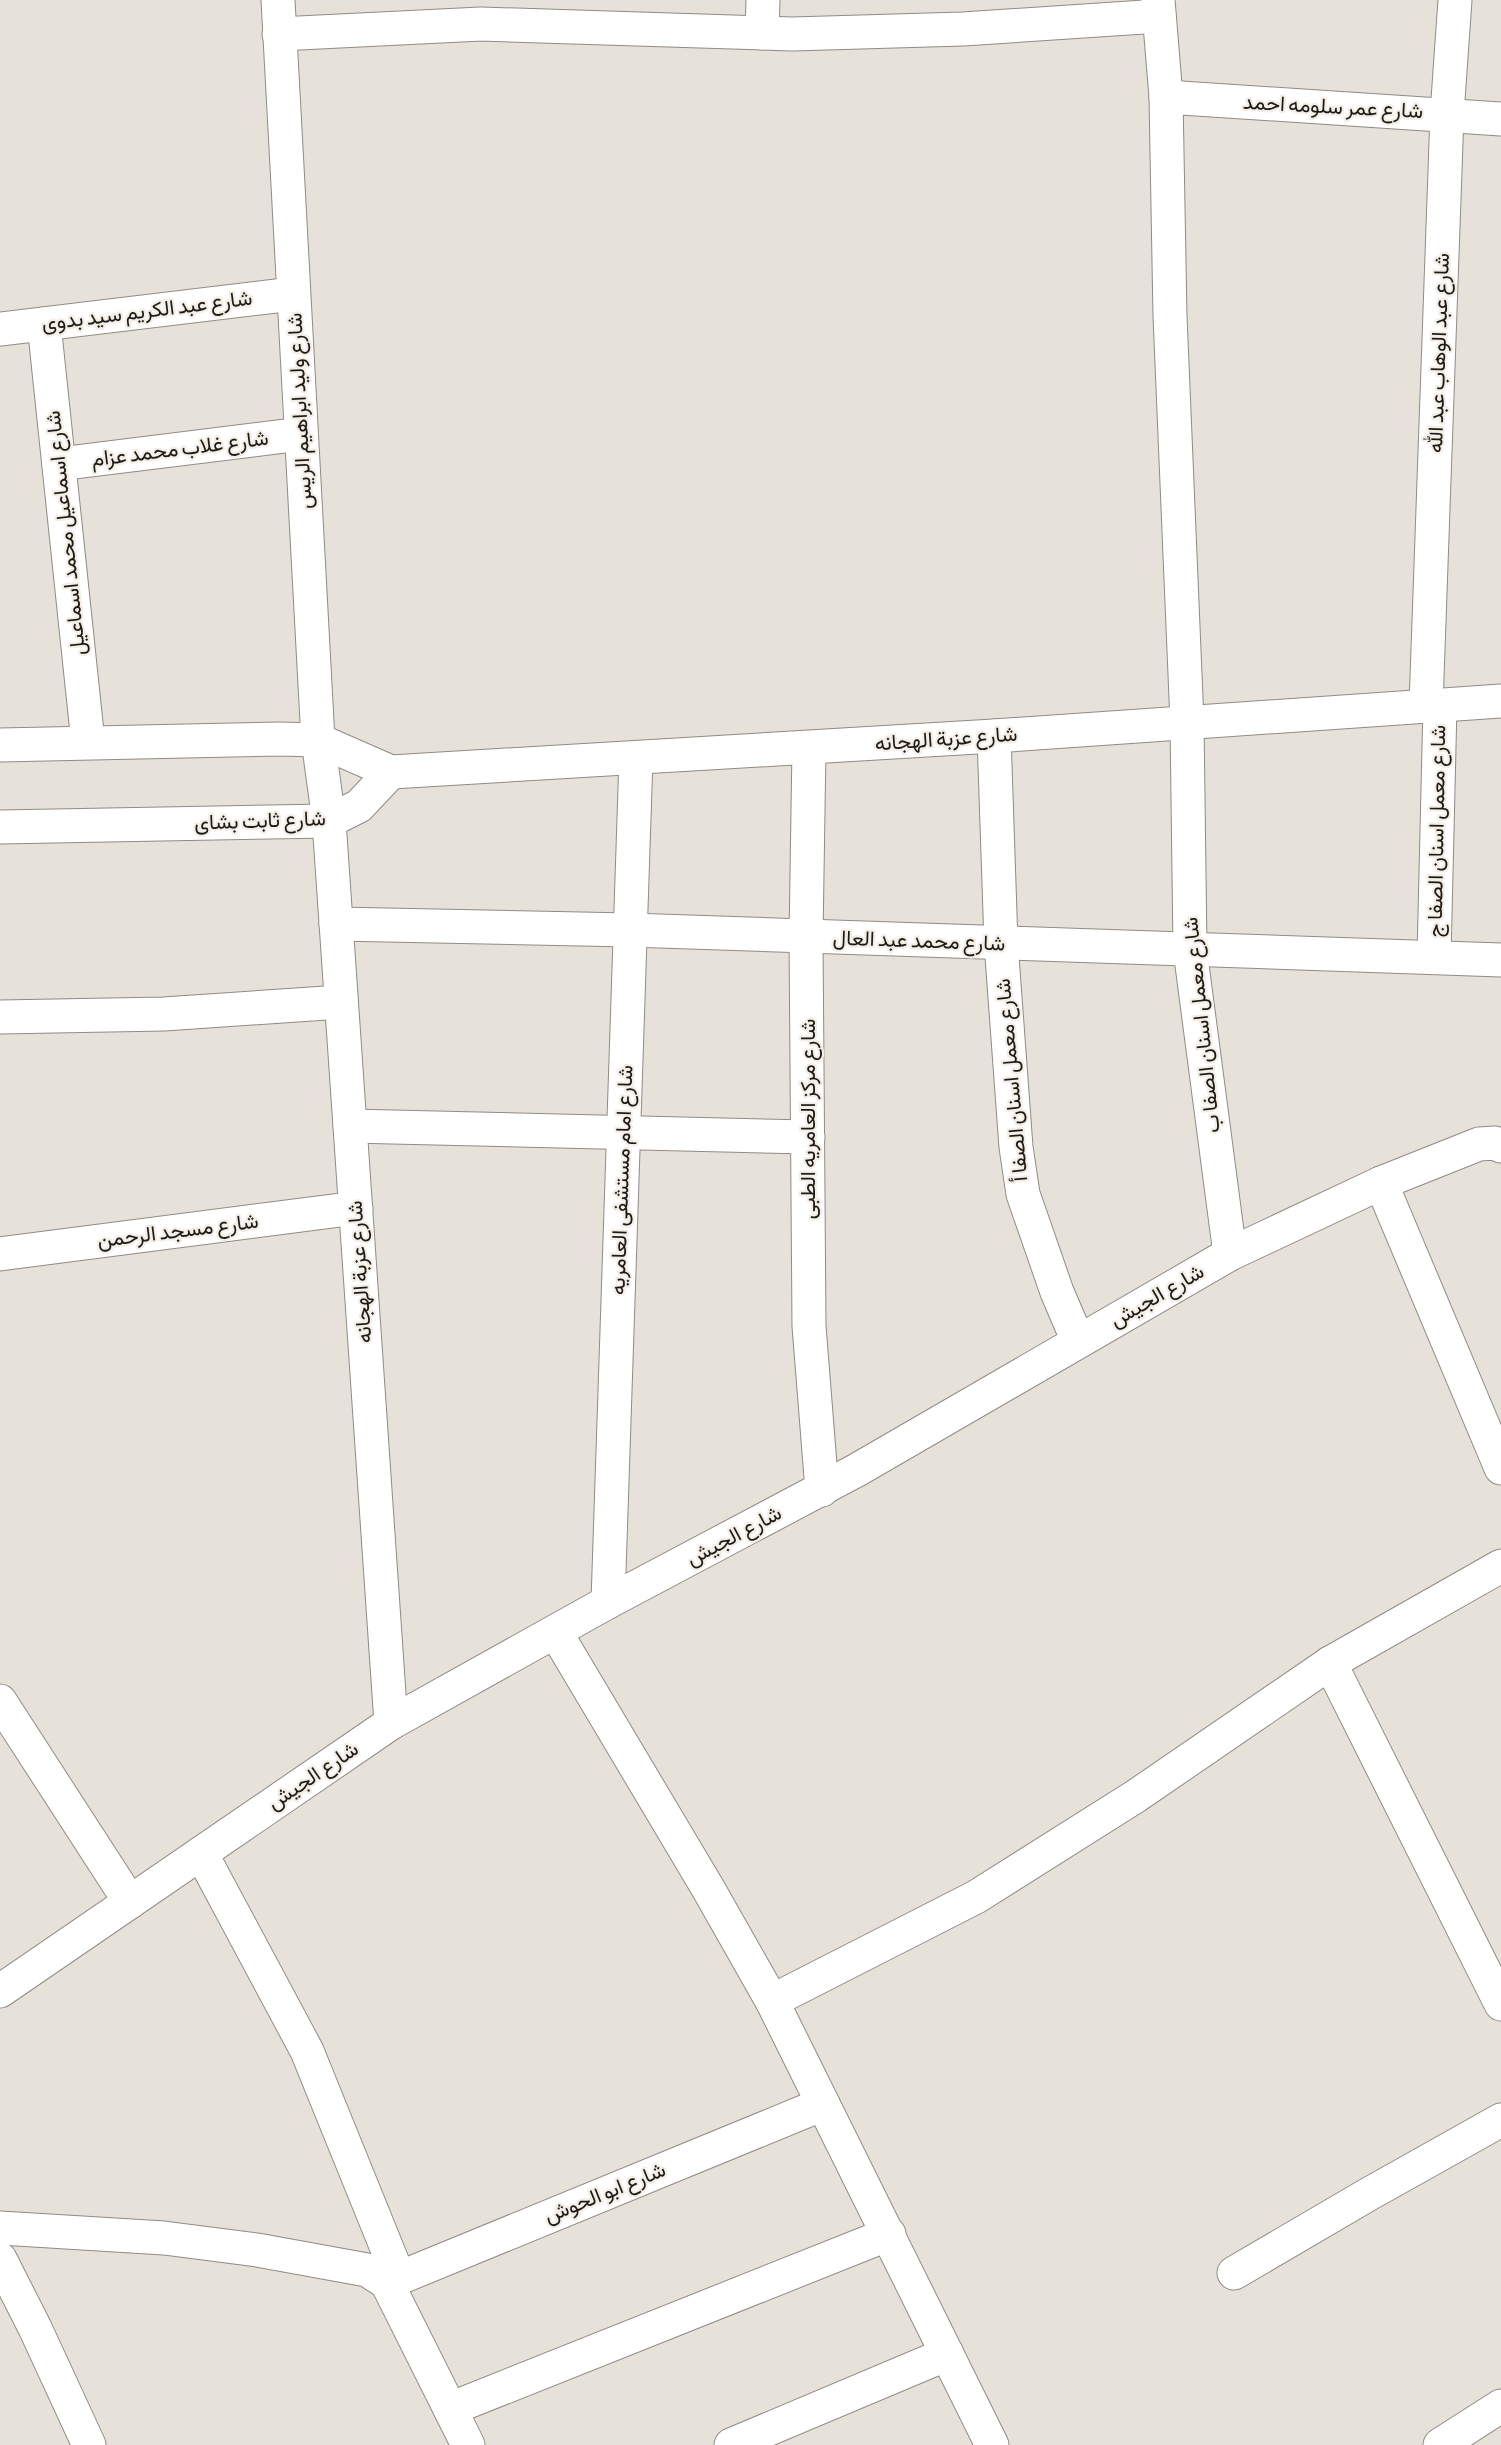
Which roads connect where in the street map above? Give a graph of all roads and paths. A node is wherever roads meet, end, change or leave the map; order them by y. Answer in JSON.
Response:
{"nodes":[{"id":1,"x":278,"y":0,"type":"edge"},
{"id":2,"x":763,"y":0,"type":"edge"},
{"id":3,"x":1455,"y":0,"type":"edge"},
{"id":4,"x":1158,"y":8,"type":"edge"},
{"id":5,"x":762,"y":33,"type":"junction"},
{"id":6,"x":279,"y":34,"type":"junction"},
{"id":7,"x":1166,"y":97,"type":"junction"},
{"id":8,"x":1447,"y":114,"type":"junction"},
{"id":9,"x":1501,"y":119,"type":"edge"},
{"id":10,"x":293,"y":294,"type":"junction"},
{"id":11,"x":44,"y":324,"type":"junction"},
{"id":12,"x":0,"y":329,"type":"edge"},
{"id":13,"x":302,"y":434,"type":"junction"},
{"id":14,"x":59,"y":464,"type":"junction"},
{"id":15,"x":1501,"y":701,"type":"edge"},
{"id":16,"x":1433,"y":706,"type":"junction"},
{"id":17,"x":1187,"y":722,"type":"junction"},
{"id":18,"x":994,"y":736,"type":"junction"},
{"id":19,"x":318,"y":740,"type":"junction"},
{"id":20,"x":88,"y":742,"type":"junction"},
{"id":21,"x":0,"y":745,"type":"edge"},
{"id":22,"x":808,"y":748,"type":"junction"},
{"id":23,"x":636,"y":758,"type":"junction"},
{"id":24,"x":392,"y":772,"type":"junction"},
{"id":25,"x":329,"y":822,"type":"junction"},
{"id":26,"x":0,"y":827,"type":"edge"},
{"id":27,"x":336,"y":924,"type":"junction"},
{"id":28,"x":630,"y":930,"type":"junction"},
{"id":29,"x":806,"y":937,"type":"junction"},
{"id":30,"x":1001,"y":944,"type":"junction"},
{"id":31,"x":1190,"y":950,"type":"junction"},
{"id":32,"x":1434,"y":957,"type":"junction"},
{"id":33,"x":1501,"y":960,"type":"edge"},
{"id":34,"x":341,"y":1002,"type":"junction"},
{"id":35,"x":0,"y":1017,"type":"edge"},
{"id":36,"x":350,"y":1126,"type":"junction"},
{"id":37,"x":624,"y":1133,"type":"junction"},
{"id":38,"x":807,"y":1137,"type":"junction"},
{"id":39,"x":1501,"y":1146,"type":"edge"},
{"id":40,"x":1382,"y":1183,"type":"junction"},
{"id":41,"x":356,"y":1208,"type":"junction"},
{"id":42,"x":0,"y":1254,"type":"edge"},
{"id":43,"x":1230,"y":1254,"type":"junction"},
{"id":44,"x":1078,"y":1341,"type":"junction"},
{"id":45,"x":1501,"y":1468,"type":"edge"},
{"id":46,"x":822,"y":1490,"type":"junction"},
{"id":47,"x":1501,"y":1566,"type":"edge"},
{"id":48,"x":608,"y":1602,"type":"junction"},
{"id":49,"x":556,"y":1633,"type":"junction"},
{"id":50,"x":1330,"y":1663,"type":"junction"},
{"id":51,"x":0,"y":1701,"type":"edge"},
{"id":52,"x":391,"y":1723,"type":"junction"},
{"id":53,"x":201,"y":1853,"type":"junction"},
{"id":54,"x":130,"y":1902,"type":"junction"},
{"id":55,"x":0,"y":1991,"type":"edge"},
{"id":56,"x":772,"y":2001,"type":"junction"},
{"id":57,"x":1501,"y":2004,"type":"edge"},
{"id":58,"x":823,"y":2104,"type":"junction"},
{"id":59,"x":1501,"y":2120,"type":"edge"},
{"id":60,"x":0,"y":2228,"type":"edge"},
{"id":61,"x":889,"y":2234,"type":"junction"},
{"id":62,"x":0,"y":2259,"type":"edge"},
{"id":63,"x":1234,"y":2273,"type":"dead end"},
{"id":64,"x":393,"y":2281,"type":"junction"},
{"id":65,"x":947,"y":2354,"type":"junction"},
{"id":66,"x":1501,"y":2406,"type":"edge"},
{"id":67,"x":450,"y":2409,"type":"junction"},
{"id":68,"x":89,"y":2445,"type":"edge"},
{"id":69,"x":468,"y":2445,"type":"edge"},
{"id":70,"x":731,"y":2445,"type":"edge"},
{"id":71,"x":992,"y":2445,"type":"edge"},
{"id":72,"x":1440,"y":2445,"type":"edge"}],
"edges":[{"from":1,"to":6,"type":"street","name":"شارع وليد ابراهيم الريس"},
{"from":2,"to":5,"type":"street"},
{"from":3,"to":8,"type":"street","name":"شارع عبد الوهاب عبد الله"},
{"from":4,"to":5,"type":"street"},
{"from":4,"to":7,"type":"street","name":"شارع معمل اسنان الصفا ب"},
{"from":5,"to":6,"type":"street"},
{"from":6,"to":10,"type":"street","name":"شارع وليد ابراهيم الريس"},
{"from":7,"to":8,"type":"street","name":"شارع عمر سلومه احمد"},
{"from":7,"to":17,"type":"street","name":"شارع معمل اسنان الصفا ب"},
{"from":8,"to":9,"type":"street","name":"شارع عمر سلومه احمد"},
{"from":8,"to":16,"type":"street","name":"شارع عبد الوهاب عبد الله"},
{"from":10,"to":11,"type":"street","name":"شارع عبد الكريم سيد بدوى"},
{"from":10,"to":13,"type":"street","name":"شارع وليد ابراهيم الريس"},
{"from":11,"to":12,"type":"street","name":"شارع عبد الكريم سيد بدوى"},
{"from":11,"to":14,"type":"street","name":"شارع اسماعيل محمد اسماعيل"},
{"from":13,"to":14,"type":"street","name":"شارع غلاب محمد عزام"},
{"from":13,"to":19,"type":"street","name":"شارع وليد ابراهيم الريس"},
{"from":14,"to":20,"type":"street","name":"شارع اسماعيل محمد اسماعيل"},
{"from":15,"to":16,"type":"street","name":"شارع عزبة الهجانه"},
{"from":16,"to":17,"type":"street","name":"شارع عزبة الهجانه"},
{"from":16,"to":32,"type":"street","name":"شارع معمل اسنان الصفا ج"},
{"from":17,"to":18,"type":"street","name":"شارع عزبة الهجانه"},
{"from":17,"to":31,"type":"street","name":"شارع معمل اسنان الصفا ب"},
{"from":18,"to":22,"type":"street","name":"شارع عزبة الهجانه"},
{"from":18,"to":30,"type":"street","name":"شارع معمل اسنان الصفا أ"},
{"from":19,"to":20,"type":"street"},
{"from":19,"to":24,"type":"street"},
{"from":19,"to":25,"type":"street","name":"شارع وليد ابراهيم الريس"},
{"from":20,"to":21,"type":"street"},
{"from":22,"to":23,"type":"street","name":"شارع عزبة الهجانه"},
{"from":22,"to":29,"type":"street","name":"شارع مركز العامريه الطبى"},
{"from":23,"to":24,"type":"street","name":"شارع عزبة الهجانه"},
{"from":23,"to":28,"type":"street","name":"شارع امام مستشفى العامريه"},
{"from":24,"to":25,"type":"street","name":"شارع ثابت بشاى"},
{"from":25,"to":26,"type":"street","name":"شارع ثابت بشاى"},
{"from":25,"to":27,"type":"street","name":"شارع عزبة الهجانه"},
{"from":27,"to":28,"type":"street","name":"شارع محمد عبد العال"},
{"from":27,"to":34,"type":"street","name":"شارع عزبة الهجانه"},
{"from":28,"to":29,"type":"street","name":"شارع محمد عبد العال"},
{"from":28,"to":37,"type":"street","name":"شارع امام مستشفى العامريه"},
{"from":29,"to":30,"type":"street","name":"شارع محمد عبد العال"},
{"from":29,"to":38,"type":"street","name":"شارع مركز العامريه الطبى"},
{"from":30,"to":31,"type":"street","name":"شارع محمد عبد العال"},
{"from":30,"to":44,"type":"street","name":"شارع معمل اسنان الصفا أ"},
{"from":31,"to":32,"type":"street","name":"شارع محمد عبد العال"},
{"from":31,"to":43,"type":"street","name":"شارع معمل اسنان الصفا ب"},
{"from":32,"to":33,"type":"street","name":"شارع محمد عبد العال"},
{"from":34,"to":35,"type":"street"},
{"from":34,"to":36,"type":"street","name":"شارع عزبة الهجانه"},
{"from":36,"to":37,"type":"street"},
{"from":36,"to":41,"type":"street","name":"شارع عزبة الهجانه"},
{"from":37,"to":38,"type":"street"},
{"from":37,"to":48,"type":"street","name":"شارع امام مستشفى العامريه"},
{"from":38,"to":46,"type":"street","name":"شارع مركز العامريه الطبى"},
{"from":39,"to":40,"type":"street","name":"شارع الجيش"},
{"from":40,"to":43,"type":"street","name":"شارع الجيش"},
{"from":40,"to":45,"type":"street"},
{"from":41,"to":42,"type":"street","name":"شارع مسجد الرحمن"},
{"from":41,"to":52,"type":"street","name":"شارع عزبة الهجانه"},
{"from":43,"to":44,"type":"street","name":"شارع الجيش"},
{"from":44,"to":46,"type":"street","name":"شارع الجيش"},
{"from":46,"to":48,"type":"street","name":"شارع الجيش"},
{"from":47,"to":50,"type":"street"},
{"from":48,"to":49,"type":"street","name":"شارع الجيش"},
{"from":49,"to":52,"type":"street","name":"شارع الجيش"},
{"from":49,"to":56,"type":"street"},
{"from":50,"to":56,"type":"street"},
{"from":50,"to":57,"type":"street"},
{"from":51,"to":54,"type":"street"},
{"from":52,"to":53,"type":"street","name":"شارع الجيش"},
{"from":53,"to":54,"type":"street","name":"شارع الجيش"},
{"from":53,"to":64,"type":"street"},
{"from":54,"to":55,"type":"street","name":"شارع الجيش"},
{"from":56,"to":58,"type":"street"},
{"from":58,"to":61,"type":"street"},
{"from":58,"to":64,"type":"street","name":"شارع ابو الحوش"},
{"from":59,"to":63,"type":"street"},
{"from":60,"to":64,"type":"street"},
{"from":61,"to":65,"type":"street"},
{"from":61,"to":67,"type":"street"},
{"from":62,"to":68,"type":"street"},
{"from":64,"to":67,"type":"street"},
{"from":65,"to":70,"type":"street"},
{"from":65,"to":71,"type":"street"},
{"from":66,"to":72,"type":"street"},
{"from":67,"to":69,"type":"street"}]}
